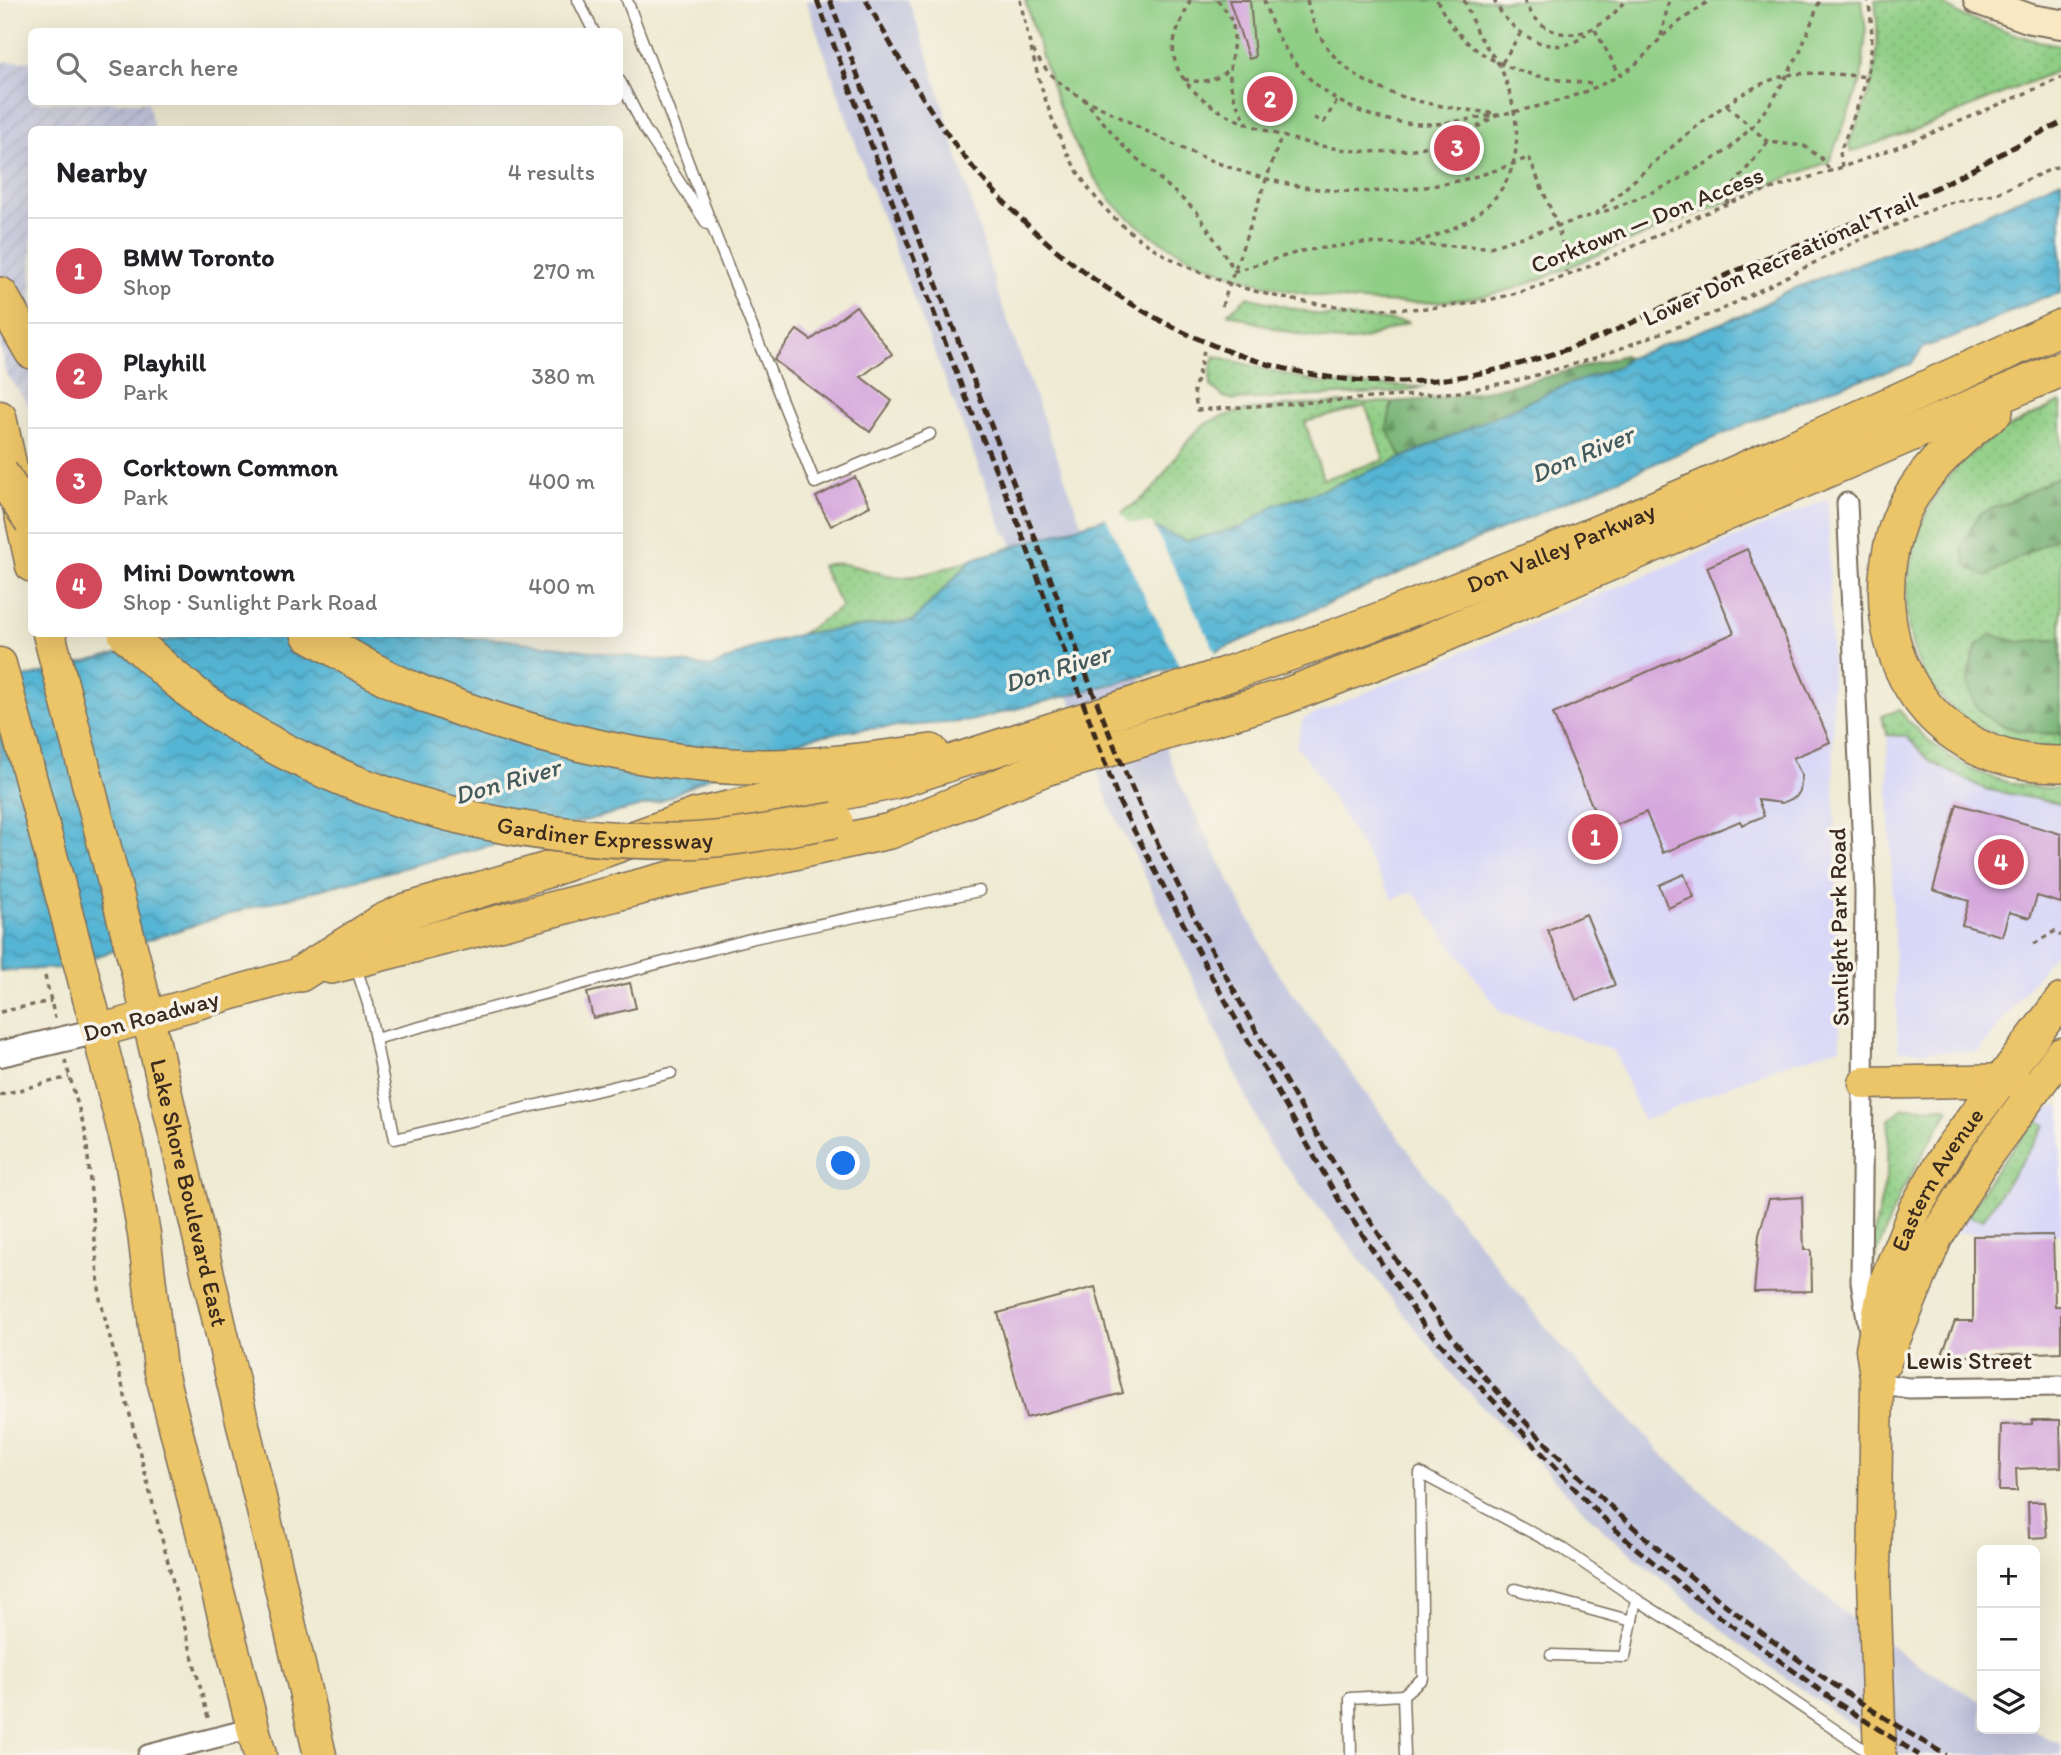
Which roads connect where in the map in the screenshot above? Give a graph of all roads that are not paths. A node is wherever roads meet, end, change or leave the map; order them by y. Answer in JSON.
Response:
{"nodes":[{"id":1,"x":578,"y":0,"type":"edge"},
{"id":2,"x":627,"y":0,"type":"edge"},
{"id":3,"x":1978,"y":0,"type":"edge"},
{"id":4,"x":2061,"y":24,"type":"edge"},
{"id":5,"x":592,"y":28,"type":"edge"},
{"id":6,"x":623,"y":87,"type":"edge"},
{"id":7,"x":717,"y":239,"type":"junction"},
{"id":8,"x":0,"y":295,"type":"edge"},
{"id":9,"x":2061,"y":327,"type":"edge"},
{"id":10,"x":28,"y":344,"type":"edge"},
{"id":11,"x":2046,"y":376,"type":"edge"},
{"id":12,"x":0,"y":417,"type":"edge"},
{"id":13,"x":930,"y":434,"type":"dead end"},
{"id":14,"x":0,"y":473,"type":"edge"},
{"id":15,"x":1847,"y":503,"type":"dead end"},
{"id":16,"x":28,"y":515,"type":"edge"},
{"id":17,"x":28,"y":549,"type":"edge"},
{"id":18,"x":50,"y":637,"type":"edge"},
{"id":19,"x":130,"y":637,"type":"edge"},
{"id":20,"x":314,"y":637,"type":"edge"},
{"id":21,"x":0,"y":664,"type":"edge"},
{"id":22,"x":1045,"y":732,"type":"junction"},
{"id":23,"x":2061,"y":764,"type":"edge"},
{"id":24,"x":1045,"y":768,"type":"junction"},
{"id":25,"x":979,"y":891,"type":"dead end"},
{"id":26,"x":353,"y":960,"type":"junction"},
{"id":27,"x":300,"y":974,"type":"junction"},
{"id":28,"x":2061,"y":1000,"type":"edge"},
{"id":29,"x":149,"y":1019,"type":"junction"},
{"id":30,"x":98,"y":1031,"type":"junction"},
{"id":31,"x":375,"y":1039,"type":"junction"},
{"id":32,"x":0,"y":1054,"type":"edge"},
{"id":33,"x":2055,"y":1071,"type":"edge"},
{"id":34,"x":671,"y":1073,"type":"dead end"},
{"id":35,"x":1999,"y":1080,"type":"junction"},
{"id":36,"x":1865,"y":1083,"type":"junction"},
{"id":37,"x":1872,"y":1349,"type":"junction"},
{"id":38,"x":1877,"y":1383,"type":"junction"},
{"id":39,"x":2061,"y":1386,"type":"edge"},
{"id":40,"x":1515,"y":1589,"type":"dead end"},
{"id":41,"x":1636,"y":1599,"type":"junction"},
{"id":42,"x":1632,"y":1621,"type":"junction"},
{"id":43,"x":1551,"y":1656,"type":"dead end"},
{"id":44,"x":1403,"y":1695,"type":"junction"},
{"id":45,"x":256,"y":1741,"type":"edge"},
{"id":46,"x":148,"y":1755,"type":"edge"},
{"id":47,"x":320,"y":1755,"type":"edge"},
{"id":48,"x":1351,"y":1755,"type":"edge"},
{"id":49,"x":1405,"y":1755,"type":"edge"},
{"id":50,"x":1872,"y":1755,"type":"edge"},
{"id":51,"x":1880,"y":1755,"type":"edge"}],
"edges":[{"from":1,"to":5,"type":"lane"},
{"from":2,"to":7,"type":"lane"},
{"from":3,"to":4,"type":"main road"},
{"from":6,"to":7,"type":"lane"},
{"from":7,"to":13,"type":"lane"},
{"from":8,"to":10,"type":"highway"},
{"from":9,"to":22,"type":"highway","name":"Don Valley Parkway"},
{"from":11,"to":23,"type":"highway"},
{"from":11,"to":24,"type":"highway","name":"Don Valley Parkway"},
{"from":12,"to":17,"type":"main road"},
{"from":14,"to":16,"type":"highway","bridge":true},
{"from":15,"to":36,"type":"street","name":"Sunlight Park Road"},
{"from":18,"to":29,"type":"main road","name":"Lake Shore Boulevard East"},
{"from":19,"to":24,"type":"highway","name":"Gardiner Expressway","bridge":true},
{"from":20,"to":22,"type":"highway"},
{"from":21,"to":30,"type":"main road","name":"Lake Shore Boulevard East"},
{"from":22,"to":27,"type":"highway"},
{"from":24,"to":26,"type":"highway"},
{"from":25,"to":31,"type":"lane"},
{"from":26,"to":27,"type":"highway"},
{"from":26,"to":31,"type":"lane"},
{"from":27,"to":29,"type":"main road","name":"Don Roadway"},
{"from":28,"to":35,"type":"main road","name":"Eastern Avenue"},
{"from":29,"to":30,"type":"main road","name":"Don Roadway"},
{"from":29,"to":47,"type":"main road","name":"Lake Shore Boulevard East"},
{"from":30,"to":32,"type":"street","name":"Don Roadway"},
{"from":30,"to":45,"type":"main road","name":"Lake Shore Boulevard East"},
{"from":31,"to":34,"type":"lane"},
{"from":33,"to":35,"type":"main road"},
{"from":33,"to":38,"type":"main road","name":"Eastern Avenue"},
{"from":35,"to":36,"type":"main road"},
{"from":35,"to":37,"type":"main road","name":"Eastern Avenue"},
{"from":36,"to":37,"type":"street","name":"Sunlight Park Road"},
{"from":37,"to":38,"type":"main road","name":"Eastern Avenue"},
{"from":38,"to":39,"type":"street","name":"Lewis Street"},
{"from":38,"to":51,"type":"main road","name":"Eastern Avenue"},
{"from":40,"to":42,"type":"lane"},
{"from":41,"to":42,"type":"lane"},
{"from":41,"to":44,"type":"lane"},
{"from":41,"to":50,"type":"lane"},
{"from":42,"to":43,"type":"lane"},
{"from":44,"to":48,"type":"lane"},
{"from":44,"to":49,"type":"lane"},
{"from":45,"to":46,"type":"street"}]}
